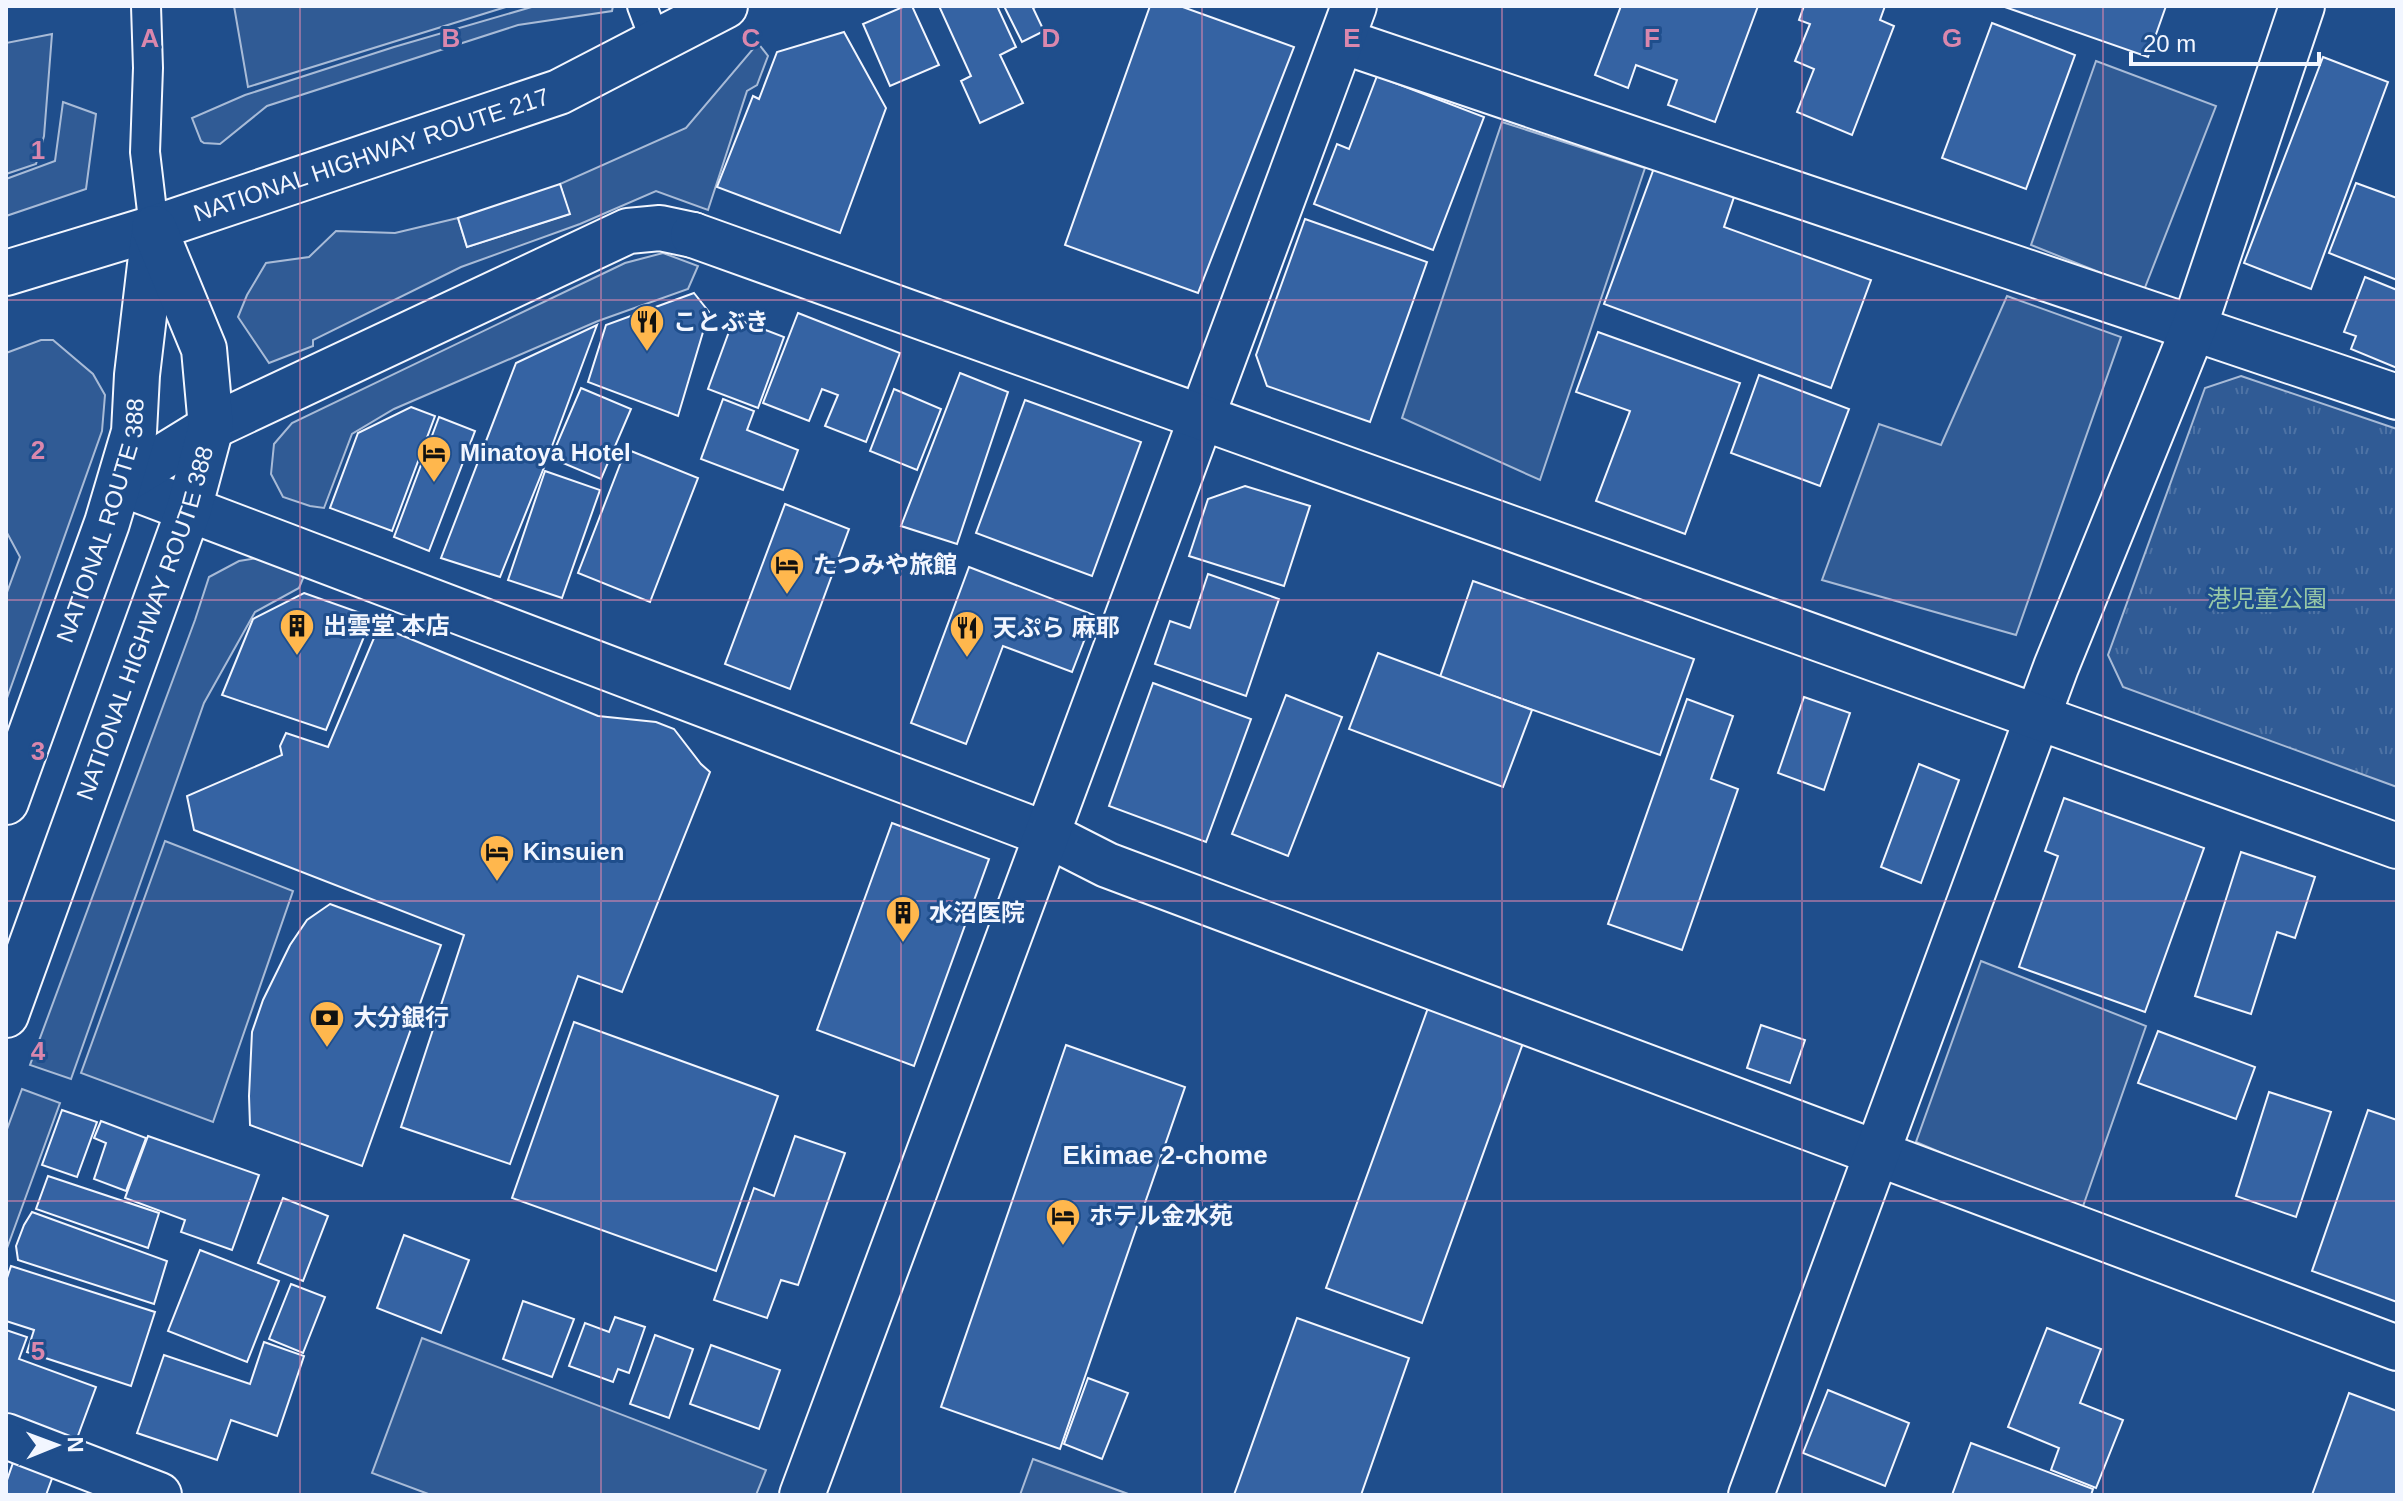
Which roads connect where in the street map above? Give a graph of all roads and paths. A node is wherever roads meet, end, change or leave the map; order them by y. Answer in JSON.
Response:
{"nodes":[{"id":1,"x":146,"y":6,"type":"edge"},
{"id":2,"x":725,"y":6,"type":"edge"},
{"id":3,"x":2302,"y":6,"type":"edge"},
{"id":4,"x":649,"y":24,"type":"edge"},
{"id":5,"x":1348,"y":24,"type":"edge"},
{"id":6,"x":154,"y":228,"type":"junction"},
{"id":7,"x":6,"y":273,"type":"edge"},
{"id":8,"x":2194,"y":327,"type":"junction"},
{"id":9,"x":2397,"y":397,"type":"edge"},
{"id":10,"x":1203,"y":417,"type":"junction"},
{"id":11,"x":211,"y":427,"type":"junction"},
{"id":12,"x":120,"y":483,"type":"junction"},
{"id":13,"x":189,"y":509,"type":"junction"},
{"id":14,"x":2038,"y":717,"type":"junction"},
{"id":15,"x":6,"y":802,"type":"edge"},
{"id":16,"x":1048,"y":835,"type":"junction"},
{"id":17,"x":2397,"y":846,"type":"edge"},
{"id":18,"x":6,"y":1015,"type":"edge"},
{"id":19,"x":1877,"y":1154,"type":"junction"},
{"id":20,"x":2397,"y":1348,"type":"edge"},
{"id":21,"x":6,"y":1436,"type":"edge"},
{"id":22,"x":808,"y":1494,"type":"edge"},
{"id":23,"x":159,"y":1495,"type":"edge"},
{"id":24,"x":1751,"y":1495,"type":"edge"}],
"edges":[{"from":1,"to":6,"type":"lane"},
{"from":2,"to":4,"type":"main road","name":"NATIONAL HIGHWAY ROUTE 217"},
{"from":3,"to":8,"type":"main road"},
{"from":4,"to":6,"type":"main road","name":"NATIONAL HIGHWAY ROUTE 217"},
{"from":5,"to":8,"type":"main road"},
{"from":5,"to":10,"type":"main road"},
{"from":6,"to":7,"type":"main road","name":"NATIONAL HIGHWAY ROUTE 217"},
{"from":6,"to":11,"type":"main road","name":"NATIONAL HIGHWAY ROUTE 388"},
{"from":6,"to":12,"type":"main road","name":"NATIONAL ROUTE 388"},
{"from":8,"to":9,"type":"main road"},
{"from":8,"to":14,"type":"main road"},
{"from":10,"to":11,"type":"main road"},
{"from":10,"to":14,"type":"main road"},
{"from":10,"to":16,"type":"main road"},
{"from":11,"to":12,"type":"main road"},
{"from":11,"to":13,"type":"main road","name":"NATIONAL HIGHWAY ROUTE 388"},
{"from":12,"to":13,"type":"main road"},
{"from":12,"to":15,"type":"main road","name":"NATIONAL ROUTE 388"},
{"from":13,"to":16,"type":"main road"},
{"from":13,"to":18,"type":"main road","name":"NATIONAL HIGHWAY ROUTE 388"},
{"from":14,"to":17,"type":"main road"},
{"from":14,"to":19,"type":"main road"},
{"from":16,"to":19,"type":"main road"},
{"from":16,"to":22,"type":"main road"},
{"from":19,"to":20,"type":"main road"},
{"from":19,"to":24,"type":"main road"},
{"from":21,"to":23,"type":"main road"}]}
